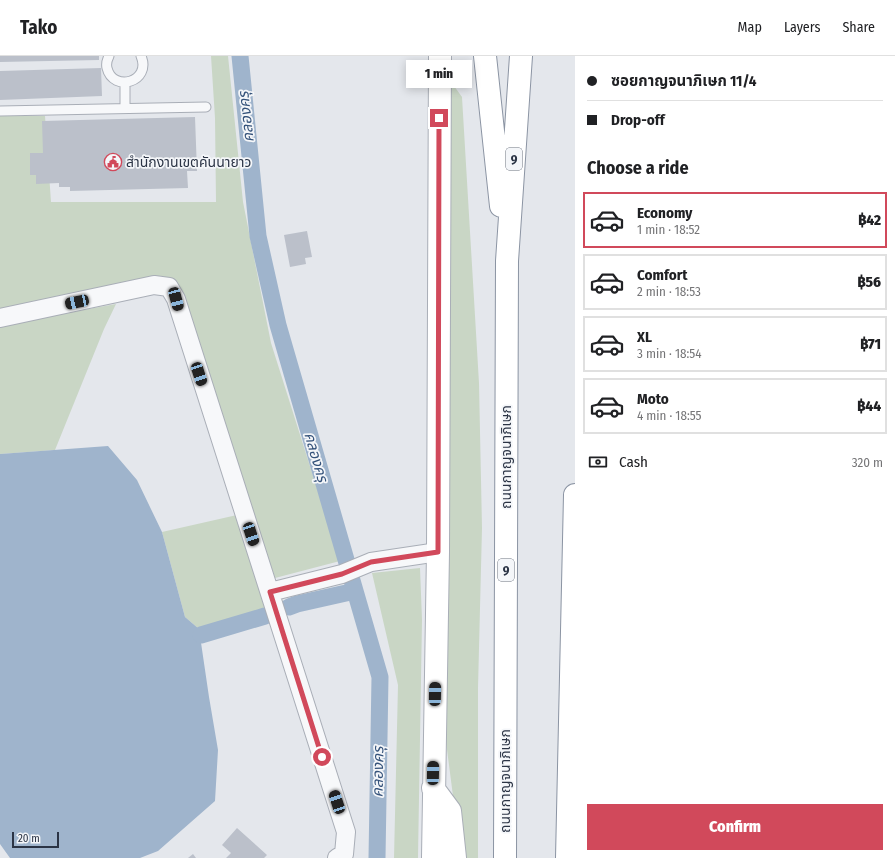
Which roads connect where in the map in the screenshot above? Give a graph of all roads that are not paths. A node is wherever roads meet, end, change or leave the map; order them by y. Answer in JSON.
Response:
{"nodes":[{"id":1,"x":109,"y":56,"type":"edge"},
{"id":2,"x":141,"y":56,"type":"edge"},
{"id":3,"x":440,"y":56,"type":"edge"},
{"id":4,"x":485,"y":56,"type":"edge"},
{"id":5,"x":522,"y":56,"type":"edge"},
{"id":6,"x":125,"y":83,"type":"junction"},
{"id":7,"x":206,"y":107,"type":"dead end"},
{"id":8,"x":125,"y":108,"type":"junction"},
{"id":9,"x":0,"y":110,"type":"edge"},
{"id":10,"x":507,"y":261,"type":"junction"},
{"id":11,"x":0,"y":318,"type":"edge"},
{"id":12,"x":575,"y":495,"type":"edge"},
{"id":13,"x":438,"y":552,"type":"junction"},
{"id":14,"x":270,"y":592,"type":"junction"},
{"id":15,"x":433,"y":788,"type":"junction"},
{"id":16,"x":337,"y":858,"type":"edge"},
{"id":17,"x":433,"y":858,"type":"edge"},
{"id":18,"x":455,"y":858,"type":"edge"},
{"id":19,"x":505,"y":858,"type":"edge"},
{"id":20,"x":567,"y":858,"type":"edge"}],
"edges":[{"from":1,"to":6,"type":"lane"},
{"from":2,"to":6,"type":"lane"},
{"from":3,"to":13,"type":"main road"},
{"from":4,"to":10,"type":"main road"},
{"from":5,"to":10,"type":"main road","name":"ถนนกาญจนาภิเษก","number":"9"},
{"from":6,"to":8,"type":"lane"},
{"from":7,"to":8,"type":"lane"},
{"from":8,"to":9,"type":"lane"},
{"from":10,"to":19,"type":"main road","name":"ถนนกาญจนาภิเษก","number":"9"},
{"from":11,"to":14,"type":"street"},
{"from":12,"to":20,"type":"main road"},
{"from":13,"to":14,"type":"street"},
{"from":13,"to":15,"type":"main road"},
{"from":14,"to":16,"type":"street"},
{"from":15,"to":17,"type":"main road"},
{"from":15,"to":18,"type":"main road"}]}
